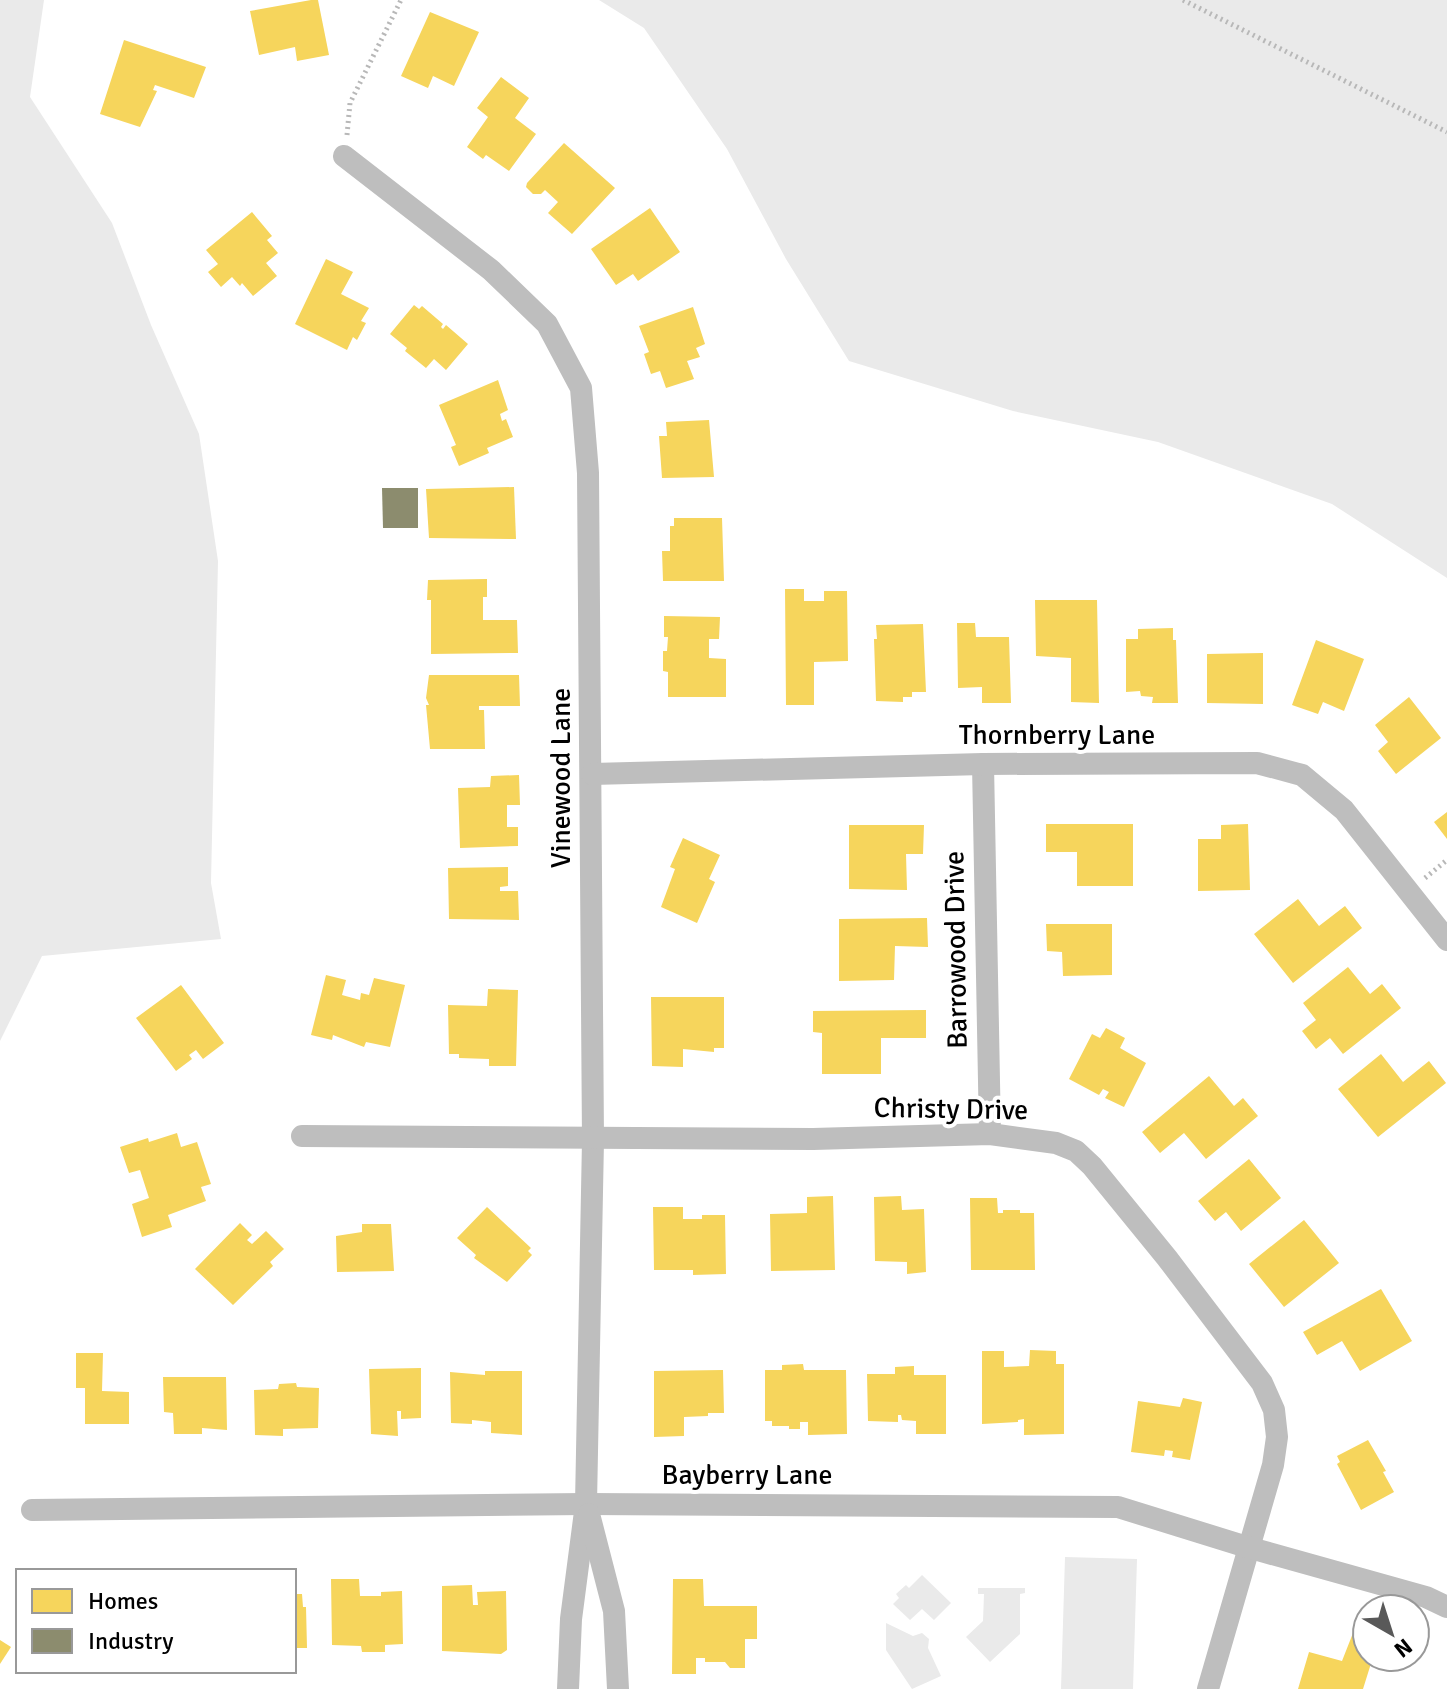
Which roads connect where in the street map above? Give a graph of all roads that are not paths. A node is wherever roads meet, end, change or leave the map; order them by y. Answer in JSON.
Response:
{"nodes":[{"id":1,"x":344,"y":156,"type":"road end"},
{"id":2,"x":983,"y":764,"type":"junction"},
{"id":3,"x":592,"y":774,"type":"junction"},
{"id":4,"x":1447,"y":940,"type":"edge"},
{"id":5,"x":990,"y":1134,"type":"junction"},
{"id":6,"x":302,"y":1136,"type":"dead end"},
{"id":7,"x":593,"y":1140,"type":"junction"},
{"id":8,"x":586,"y":1504,"type":"junction"},
{"id":9,"x":32,"y":1510,"type":"dead end"},
{"id":10,"x":1247,"y":1547,"type":"junction"},
{"id":11,"x":1447,"y":1607,"type":"edge"},
{"id":12,"x":568,"y":1689,"type":"edge"},
{"id":13,"x":618,"y":1689,"type":"edge"},
{"id":14,"x":1208,"y":1689,"type":"edge"}],
"edges":[{"from":1,"to":3,"type":"street","name":"Vinewood Lane"},
{"from":2,"to":3,"type":"street","name":"Thornberry Lane"},
{"from":2,"to":4,"type":"street","name":"Thornberry Lane"},
{"from":2,"to":5,"type":"street","name":"Barrowood Drive"},
{"from":3,"to":7,"type":"street","name":"Vinewood Lane"},
{"from":5,"to":7,"type":"street","name":"Christy Drive"},
{"from":5,"to":10,"type":"street","name":"Christy Drive"},
{"from":6,"to":7,"type":"street","name":"Christy Drive"},
{"from":7,"to":8,"type":"street","name":"Vinewood Lane"},
{"from":8,"to":9,"type":"street","name":"Bayberry Lane"},
{"from":8,"to":10,"type":"street","name":"Bayberry Lane"},
{"from":8,"to":12,"type":"street","name":"Vinewood Lane"},
{"from":8,"to":13,"type":"street","name":"Vinewood Lane"},
{"from":10,"to":11,"type":"street","name":"Bayberry Lane"},
{"from":10,"to":14,"type":"street","name":"Christy Drive"}]}
